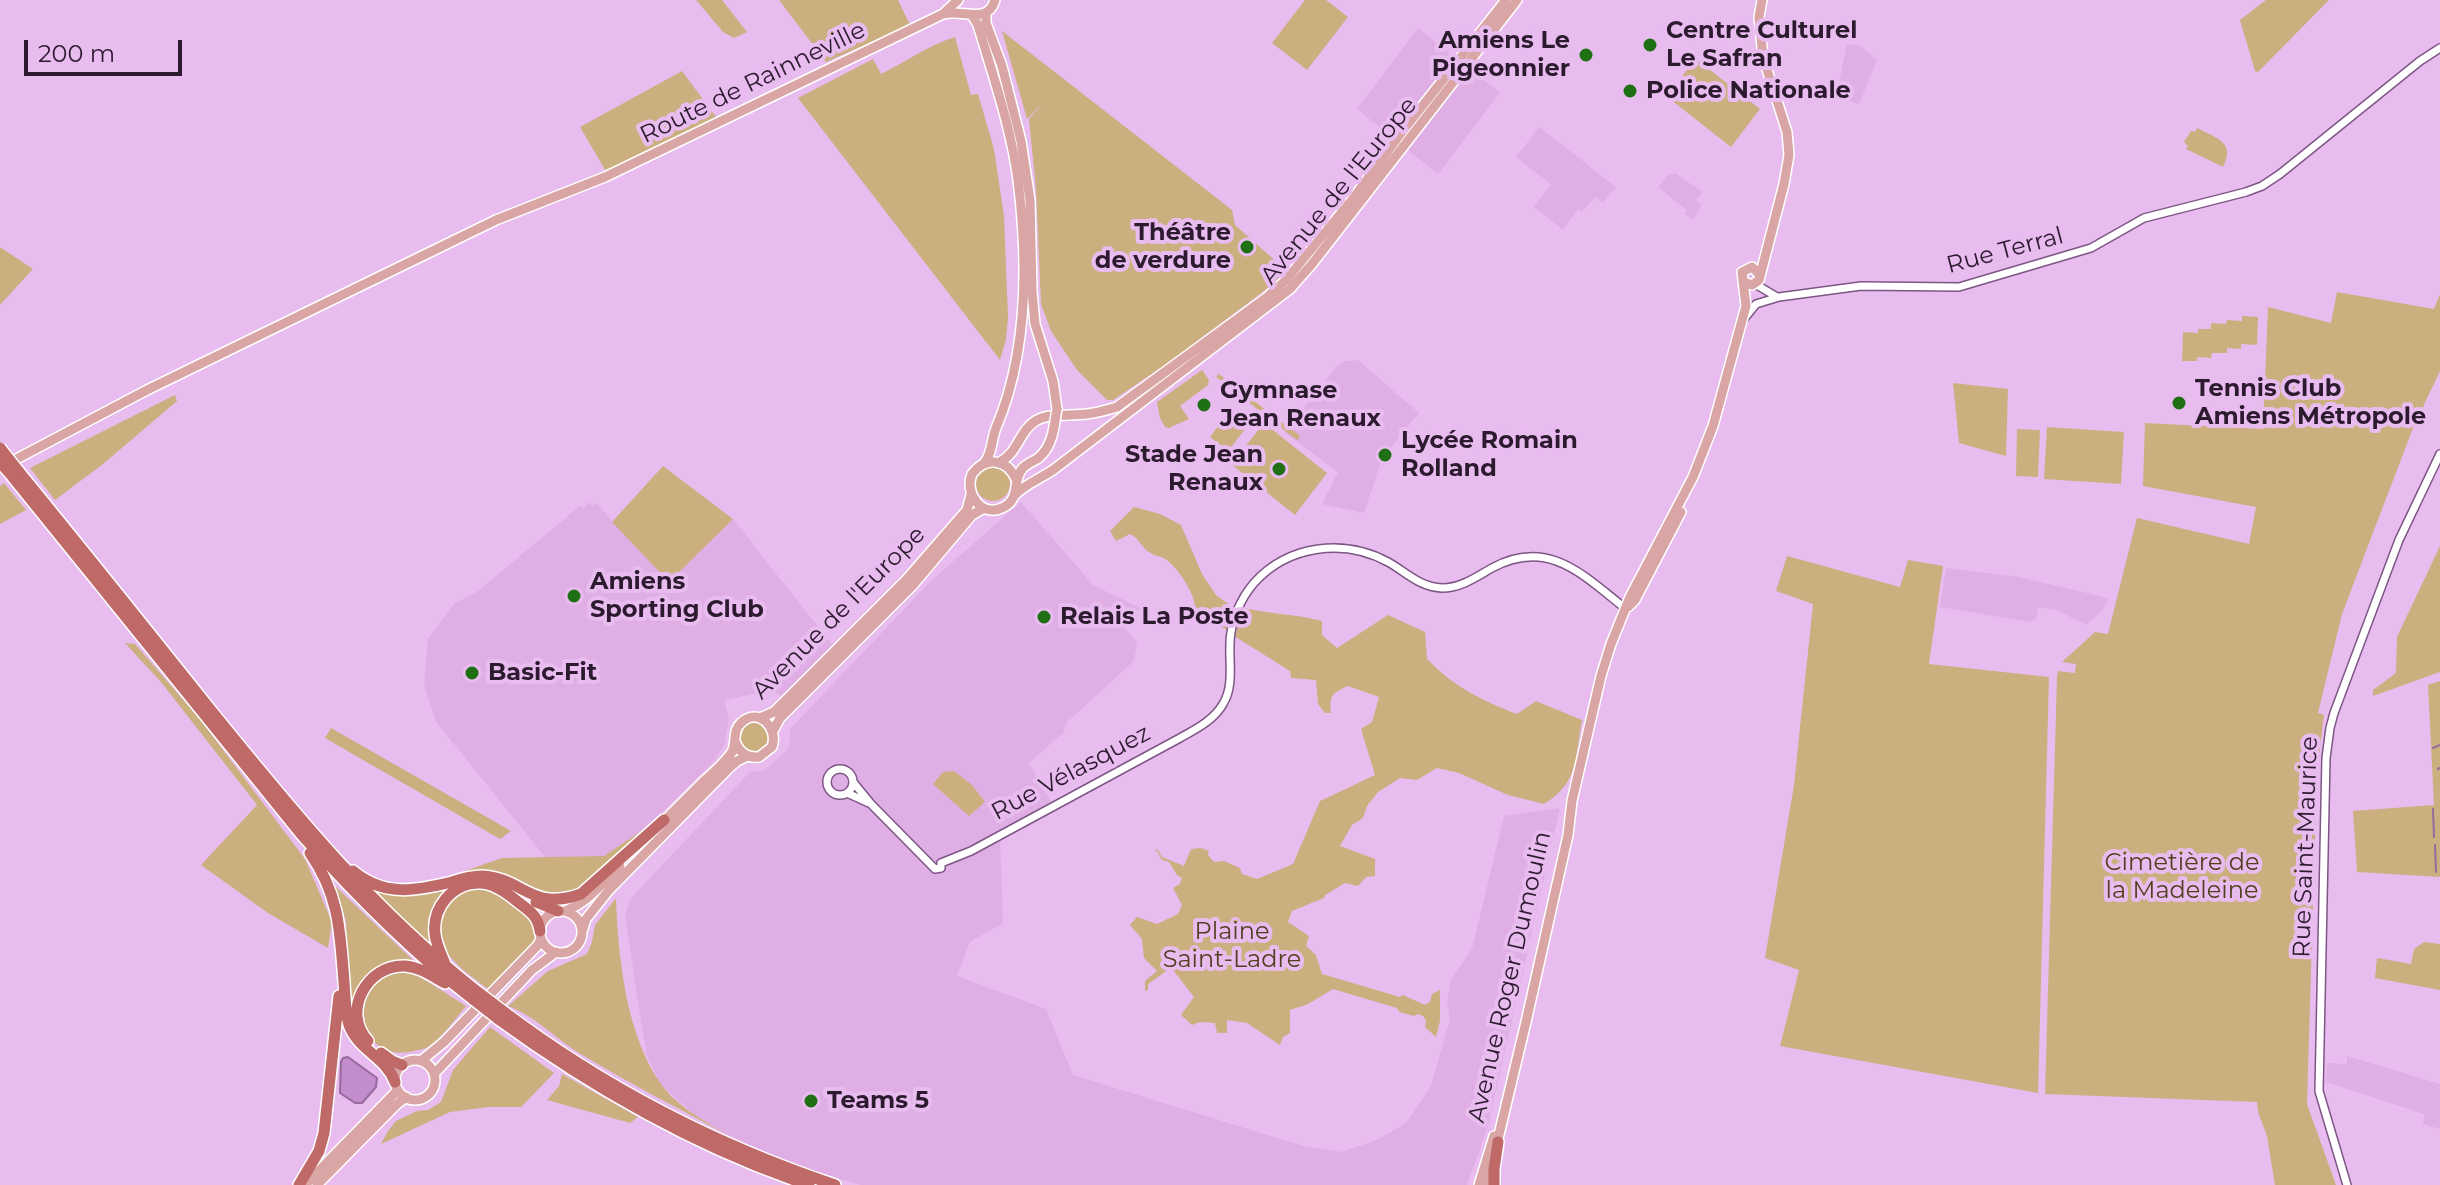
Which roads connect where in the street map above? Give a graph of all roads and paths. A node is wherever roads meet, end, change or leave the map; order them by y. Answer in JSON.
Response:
{"nodes":[{"id":1,"x":958,"y":0,"type":"edge"},
{"id":2,"x":995,"y":0,"type":"edge"},
{"id":3,"x":1506,"y":0,"type":"edge"},
{"id":4,"x":1517,"y":0,"type":"edge"},
{"id":5,"x":1762,"y":0,"type":"edge"},
{"id":6,"x":943,"y":14,"type":"junction"},
{"id":7,"x":970,"y":14,"type":"junction"},
{"id":8,"x":986,"y":14,"type":"junction"},
{"id":9,"x":2440,"y":48,"type":"edge"},
{"id":10,"x":1753,"y":278,"type":"junction"},
{"id":11,"x":1779,"y":297,"type":"junction"},
{"id":12,"x":1743,"y":320,"type":"junction"},
{"id":13,"x":0,"y":448,"type":"edge"},
{"id":14,"x":2440,"y":454,"type":"edge"},
{"id":15,"x":985,"y":462,"type":"junction"},
{"id":16,"x":1000,"y":462,"type":"junction"},
{"id":17,"x":0,"y":464,"type":"edge"},
{"id":18,"x":16,"y":474,"type":"junction"},
{"id":19,"x":1016,"y":479,"type":"junction"},
{"id":20,"x":971,"y":495,"type":"junction"},
{"id":21,"x":1015,"y":495,"type":"junction"},
{"id":22,"x":984,"y":508,"type":"junction"},
{"id":23,"x":1626,"y":609,"type":"junction"},
{"id":24,"x":760,"y":718,"type":"junction"},
{"id":25,"x":773,"y":731,"type":"junction"},
{"id":26,"x":735,"y":741,"type":"junction"},
{"id":27,"x":748,"y":756,"type":"junction"},
{"id":28,"x":853,"y":782,"type":"junction"},
{"id":29,"x":847,"y":793,"type":"junction"},
{"id":30,"x":871,"y":804,"type":"junction"},
{"id":31,"x":1568,"y":818,"type":"junction"},
{"id":32,"x":664,"y":820,"type":"junction"},
{"id":33,"x":302,"y":835,"type":"junction"},
{"id":34,"x":326,"y":850,"type":"junction"},
{"id":35,"x":511,"y":885,"type":"junction"},
{"id":36,"x":561,"y":911,"type":"junction"},
{"id":37,"x":583,"y":929,"type":"junction"},
{"id":38,"x":541,"y":934,"type":"junction"},
{"id":39,"x":556,"y":952,"type":"junction"},
{"id":40,"x":342,"y":963,"type":"junction"},
{"id":41,"x":447,"y":968,"type":"junction"},
{"id":42,"x":474,"y":1000,"type":"junction"},
{"id":43,"x":501,"y":1015,"type":"junction"},
{"id":44,"x":421,"y":1061,"type":"junction"},
{"id":45,"x":402,"y":1065,"type":"junction"},
{"id":46,"x":434,"y":1074,"type":"junction"},
{"id":47,"x":400,"y":1090,"type":"junction"},
{"id":48,"x":1498,"y":1142,"type":"junction"},
{"id":49,"x":299,"y":1185,"type":"edge"},
{"id":50,"x":305,"y":1185,"type":"edge"},
{"id":51,"x":317,"y":1185,"type":"edge"},
{"id":52,"x":809,"y":1185,"type":"edge"},
{"id":53,"x":835,"y":1185,"type":"edge"},
{"id":54,"x":1479,"y":1185,"type":"edge"},
{"id":55,"x":1485,"y":1185,"type":"edge"},
{"id":56,"x":1494,"y":1185,"type":"edge"},
{"id":57,"x":2347,"y":1185,"type":"edge"}],
"edges":[{"from":1,"to":6,"type":"main road","name":"Route de Rainneville"},
{"from":1,"to":7,"type":"main road"},
{"from":2,"to":8,"type":"main road"},
{"from":3,"to":16,"type":"main road","name":"Avenue de l'Europe"},
{"from":4,"to":21,"type":"main road","name":"Avenue de l'Europe"},
{"from":5,"to":10,"type":"main road"},
{"from":6,"to":7,"type":"main road"},
{"from":6,"to":17,"type":"main road","name":"Route de Rainneville"},
{"from":7,"to":8,"type":"main road"},
{"from":7,"to":15,"type":"main road"},
{"from":8,"to":19,"type":"main road","bridge":true},
{"from":9,"to":11,"type":"street","name":"Rue Terral"},
{"from":10,"to":11,"type":"street"},
{"from":10,"to":12,"type":"main road"},
{"from":11,"to":12,"type":"street"},
{"from":12,"to":23,"type":"main road"},
{"from":13,"to":18,"type":"highway","bridge":true},
{"from":14,"to":57,"type":"street","name":"Rue Saint-Maurice"},
{"from":15,"to":16,"type":"main road"},
{"from":15,"to":20,"type":"main road"},
{"from":16,"to":19,"type":"main road"},
{"from":17,"to":18,"type":"highway","bridge":true},
{"from":18,"to":33,"type":"highway"},
{"from":18,"to":34,"type":"highway"},
{"from":19,"to":21,"type":"main road"},
{"from":20,"to":22,"type":"main road"},
{"from":20,"to":24,"type":"main road","name":"Avenue de l'Europe"},
{"from":21,"to":22,"type":"main road"},
{"from":22,"to":25,"type":"main road","name":"Avenue de l'Europe"},
{"from":23,"to":30,"type":"street","name":"Rue Vélasquez"},
{"from":23,"to":31,"type":"main road"},
{"from":24,"to":25,"type":"main road"},
{"from":24,"to":26,"type":"main road"},
{"from":25,"to":27,"type":"main road"},
{"from":26,"to":27,"type":"main road"},
{"from":26,"to":32,"type":"main road"},
{"from":27,"to":37,"type":"main road"},
{"from":28,"to":29,"type":"street"},
{"from":28,"to":29,"type":"street"},
{"from":28,"to":30,"type":"street"},
{"from":29,"to":30,"type":"street"},
{"from":31,"to":48,"type":"main road","name":"Avenue Roger Dumoulin"},
{"from":31,"to":54,"type":"main road","name":"Avenue Roger Dumoulin"},
{"from":32,"to":35,"type":"highway"},
{"from":32,"to":36,"type":"main road"},
{"from":33,"to":40,"type":"highway"},
{"from":33,"to":42,"type":"highway"},
{"from":34,"to":35,"type":"highway"},
{"from":34,"to":41,"type":"highway"},
{"from":35,"to":36,"type":"highway"},
{"from":36,"to":37,"type":"main road"},
{"from":36,"to":38,"type":"main road"},
{"from":37,"to":39,"type":"main road"},
{"from":38,"to":39,"type":"main road"},
{"from":38,"to":41,"type":"highway"},
{"from":38,"to":42,"type":"main road"},
{"from":39,"to":46,"type":"main road"},
{"from":40,"to":47,"type":"highway"},
{"from":40,"to":49,"type":"highway"},
{"from":41,"to":42,"type":"highway"},
{"from":42,"to":43,"type":"highway","bridge":true},
{"from":42,"to":44,"type":"main road"},
{"from":42,"to":45,"type":"highway"},
{"from":43,"to":52,"type":"highway"},
{"from":43,"to":53,"type":"highway"},
{"from":44,"to":45,"type":"main road"},
{"from":44,"to":46,"type":"main road"},
{"from":45,"to":47,"type":"main road"},
{"from":46,"to":47,"type":"main road"},
{"from":47,"to":50,"type":"main road"},
{"from":47,"to":51,"type":"main road"},
{"from":48,"to":55,"type":"main road","name":"Avenue Roger Dumoulin"},
{"from":48,"to":56,"type":"highway"}]}
